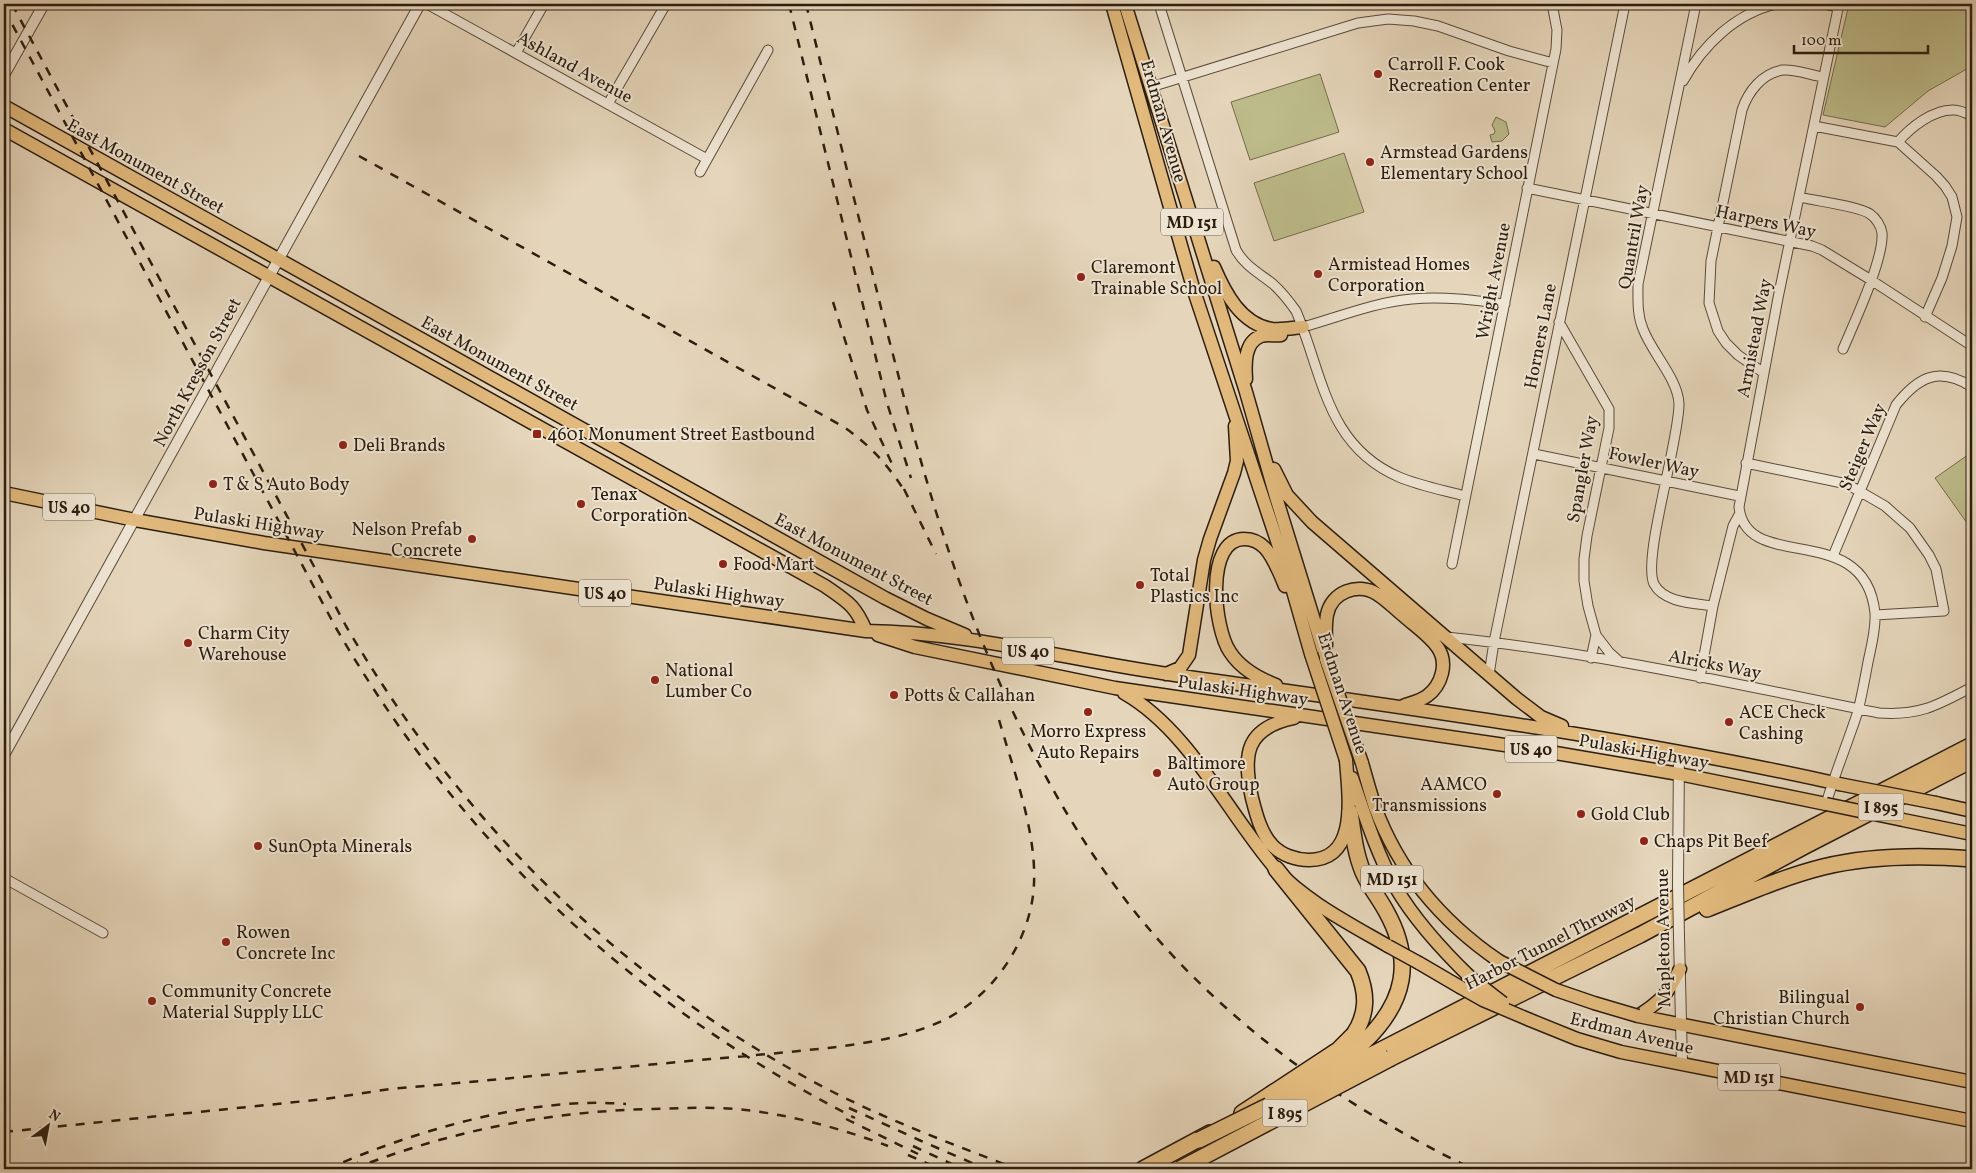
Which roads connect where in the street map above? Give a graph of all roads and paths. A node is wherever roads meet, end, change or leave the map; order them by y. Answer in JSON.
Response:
{"nodes":[{"id":1,"x":44,"y":4,"type":"edge"},
{"id":2,"x":420,"y":4,"type":"edge"},
{"id":3,"x":427,"y":4,"type":"edge"},
{"id":4,"x":544,"y":4,"type":"edge"},
{"id":5,"x":666,"y":4,"type":"edge"},
{"id":6,"x":1112,"y":4,"type":"edge"},
{"id":7,"x":1125,"y":4,"type":"edge"},
{"id":8,"x":1160,"y":4,"type":"edge"},
{"id":9,"x":1552,"y":4,"type":"edge"},
{"id":10,"x":1624,"y":4,"type":"edge"},
{"id":11,"x":1696,"y":4,"type":"edge"},
{"id":12,"x":1776,"y":4,"type":"edge"},
{"id":13,"x":1824,"y":4,"type":"edge"},
{"id":14,"x":1764,"y":5,"type":"edge"},
{"id":15,"x":1838,"y":5,"type":"edge"},
{"id":16,"x":768,"y":50,"type":"dead end"},
{"id":17,"x":516,"y":53,"type":"junction"},
{"id":18,"x":1553,"y":62,"type":"junction"},
{"id":19,"x":4,"y":75,"type":"edge"},
{"id":20,"x":1182,"y":77,"type":"junction"},
{"id":21,"x":1823,"y":77,"type":"junction"},
{"id":22,"x":1151,"y":87,"type":"junction"},
{"id":23,"x":1679,"y":90,"type":"junction"},
{"id":24,"x":608,"y":104,"type":"junction"},
{"id":25,"x":4,"y":106,"type":"edge"},
{"id":26,"x":1972,"y":116,"type":"edge"},
{"id":27,"x":1814,"y":126,"type":"junction"},
{"id":28,"x":4,"y":129,"type":"edge"},
{"id":29,"x":1898,"y":142,"type":"junction"},
{"id":30,"x":707,"y":160,"type":"junction"},
{"id":31,"x":700,"y":172,"type":"dead end"},
{"id":32,"x":1528,"y":188,"type":"junction"},
{"id":33,"x":1800,"y":197,"type":"junction"},
{"id":34,"x":1583,"y":200,"type":"junction"},
{"id":35,"x":1189,"y":213,"type":"junction"},
{"id":36,"x":1652,"y":214,"type":"junction"},
{"id":37,"x":1718,"y":228,"type":"junction"},
{"id":38,"x":1790,"y":242,"type":"junction"},
{"id":39,"x":277,"y":259,"type":"junction"},
{"id":40,"x":268,"y":276,"type":"junction"},
{"id":41,"x":1871,"y":280,"type":"junction"},
{"id":42,"x":1504,"y":304,"type":"junction"},
{"id":43,"x":1925,"y":317,"type":"junction"},
{"id":44,"x":1559,"y":322,"type":"junction"},
{"id":45,"x":1303,"y":327,"type":"junction"},
{"id":46,"x":1972,"y":346,"type":"edge"},
{"id":47,"x":1843,"y":349,"type":"dead end"},
{"id":48,"x":1764,"y":373,"type":"junction"},
{"id":49,"x":1972,"y":386,"type":"edge"},
{"id":50,"x":1246,"y":392,"type":"junction"},
{"id":51,"x":1234,"y":409,"type":"junction"},
{"id":52,"x":1260,"y":440,"type":"junction"},
{"id":53,"x":1534,"y":454,"type":"junction"},
{"id":54,"x":1746,"y":464,"type":"junction"},
{"id":55,"x":1601,"y":468,"type":"junction"},
{"id":56,"x":1667,"y":481,"type":"junction"},
{"id":57,"x":1861,"y":491,"type":"junction"},
{"id":58,"x":4,"y":493,"type":"edge"},
{"id":59,"x":1465,"y":496,"type":"junction"},
{"id":60,"x":1739,"y":496,"type":"junction"},
{"id":61,"x":1739,"y":515,"type":"junction"},
{"id":62,"x":135,"y":520,"type":"junction"},
{"id":63,"x":1833,"y":556,"type":"junction"},
{"id":64,"x":1452,"y":564,"type":"dead end"},
{"id":65,"x":1713,"y":606,"type":"junction"},
{"id":66,"x":1875,"y":615,"type":"junction"},
{"id":67,"x":866,"y":631,"type":"junction"},
{"id":68,"x":1596,"y":635,"type":"junction"},
{"id":69,"x":1446,"y":637,"type":"junction"},
{"id":70,"x":982,"y":642,"type":"junction"},
{"id":71,"x":1494,"y":642,"type":"junction"},
{"id":72,"x":1311,"y":654,"type":"junction"},
{"id":73,"x":1326,"y":658,"type":"junction"},
{"id":74,"x":1591,"y":658,"type":"junction"},
{"id":75,"x":1620,"y":662,"type":"junction"},
{"id":76,"x":1165,"y":674,"type":"junction"},
{"id":77,"x":1489,"y":675,"type":"junction"},
{"id":78,"x":1700,"y":678,"type":"junction"},
{"id":79,"x":1972,"y":687,"type":"edge"},
{"id":80,"x":1116,"y":688,"type":"junction"},
{"id":81,"x":1299,"y":693,"type":"junction"},
{"id":82,"x":1400,"y":707,"type":"junction"},
{"id":83,"x":1858,"y":709,"type":"junction"},
{"id":84,"x":1303,"y":716,"type":"junction"},
{"id":85,"x":1485,"y":719,"type":"junction"},
{"id":86,"x":1576,"y":733,"type":"junction"},
{"id":87,"x":1482,"y":741,"type":"junction"},
{"id":88,"x":1972,"y":745,"type":"edge"},
{"id":89,"x":1679,"y":752,"type":"junction"},
{"id":90,"x":4,"y":755,"type":"edge"},
{"id":91,"x":1346,"y":760,"type":"junction"},
{"id":92,"x":1972,"y":760,"type":"edge"},
{"id":93,"x":1679,"y":774,"type":"junction"},
{"id":94,"x":1834,"y":785,"type":"junction"},
{"id":95,"x":1826,"y":804,"type":"junction"},
{"id":96,"x":1972,"y":810,"type":"edge"},
{"id":97,"x":1350,"y":812,"type":"junction"},
{"id":98,"x":1972,"y":834,"type":"edge"},
{"id":99,"x":1968,"y":859,"type":"edge"},
{"id":100,"x":1276,"y":869,"type":"junction"},
{"id":101,"x":4,"y":878,"type":"edge"},
{"id":102,"x":103,"y":933,"type":"dead end"},
{"id":103,"x":1640,"y":935,"type":"junction"},
{"id":104,"x":1680,"y":969,"type":"junction"},
{"id":105,"x":1638,"y":1016,"type":"junction"},
{"id":106,"x":1530,"y":1020,"type":"junction"},
{"id":107,"x":1681,"y":1024,"type":"junction"},
{"id":108,"x":1360,"y":1038,"type":"junction"},
{"id":109,"x":1385,"y":1055,"type":"junction"},
{"id":110,"x":1682,"y":1064,"type":"junction"},
{"id":111,"x":1972,"y":1082,"type":"edge"},
{"id":112,"x":1972,"y":1121,"type":"edge"},
{"id":113,"x":1199,"y":1140,"type":"junction"},
{"id":114,"x":1143,"y":1169,"type":"edge"},
{"id":115,"x":1180,"y":1169,"type":"edge"}],
"edges":[{"from":1,"to":19,"type":"street"},
{"from":2,"to":39,"type":"street","name":"North Kresson Street"},
{"from":3,"to":17,"type":"street","name":"Ashland Avenue"},
{"from":4,"to":17,"type":"street"},
{"from":5,"to":24,"type":"street"},
{"from":6,"to":51,"type":"main road","name":"Erdman Avenue","number":"MD 151"},
{"from":7,"to":22,"type":"main road","name":"Erdman Avenue","number":"MD 151"},
{"from":8,"to":20,"type":"street","name":"Erdman Avenue"},
{"from":9,"to":18,"type":"street","name":"Wright Avenue"},
{"from":10,"to":34,"type":"street","name":"Horners Lane"},
{"from":11,"to":23,"type":"street","name":"Quantril Way"},
{"from":12,"to":14,"type":"street"},
{"from":13,"to":15,"type":"street"},
{"from":14,"to":23,"type":"street"},
{"from":15,"to":21,"type":"street","name":"Armistead Way"},
{"from":16,"to":30,"type":"street"},
{"from":17,"to":24,"type":"street","name":"Ashland Avenue"},
{"from":18,"to":20,"type":"street"},
{"from":18,"to":32,"type":"street","name":"Wright Avenue"},
{"from":20,"to":22,"type":"street"},
{"from":20,"to":45,"type":"street","name":"Erdman Avenue"},
{"from":21,"to":27,"type":"street","name":"Armistead Way"},
{"from":21,"to":37,"type":"street"},
{"from":22,"to":35,"type":"main road","name":"Erdman Avenue","number":"MD 151"},
{"from":23,"to":36,"type":"street","name":"Quantril Way"},
{"from":24,"to":30,"type":"street","name":"Ashland Avenue"},
{"from":25,"to":39,"type":"main road","name":"East Monument Street"},
{"from":26,"to":29,"type":"street"},
{"from":27,"to":29,"type":"street"},
{"from":27,"to":33,"type":"street","name":"Armistead Way"},
{"from":28,"to":40,"type":"main road","name":"East Monument Street"},
{"from":29,"to":43,"type":"street"},
{"from":30,"to":31,"type":"street"},
{"from":32,"to":34,"type":"street","name":"Harpers Way"},
{"from":32,"to":42,"type":"street","name":"Wright Avenue"},
{"from":33,"to":38,"type":"street","name":"Armistead Way"},
{"from":33,"to":41,"type":"street"},
{"from":34,"to":36,"type":"street","name":"Harpers Way"},
{"from":34,"to":44,"type":"street","name":"Horners Lane"},
{"from":35,"to":45,"type":"main road"},
{"from":35,"to":50,"type":"main road","name":"Erdman Avenue","number":"MD 151"},
{"from":36,"to":37,"type":"street","name":"Harpers Way"},
{"from":36,"to":56,"type":"street","name":"Quantril Way"},
{"from":37,"to":38,"type":"street","name":"Harpers Way"},
{"from":37,"to":48,"type":"street"},
{"from":38,"to":41,"type":"street","name":"Harpers Way"},
{"from":38,"to":48,"type":"street","name":"Armistead Way"},
{"from":39,"to":40,"type":"street","name":"North Kresson Street"},
{"from":39,"to":70,"type":"main road","name":"East Monument Street"},
{"from":40,"to":62,"type":"street","name":"North Kresson Street"},
{"from":40,"to":67,"type":"main road","name":"East Monument Street"},
{"from":41,"to":43,"type":"street","name":"Harpers Way"},
{"from":41,"to":47,"type":"street"},
{"from":42,"to":45,"type":"street"},
{"from":42,"to":59,"type":"street","name":"Wright Avenue"},
{"from":43,"to":46,"type":"street","name":"Harpers Way"},
{"from":44,"to":53,"type":"street","name":"Horners Lane"},
{"from":44,"to":55,"type":"street","name":"Spangler Way"},
{"from":45,"to":50,"type":"main road"},
{"from":45,"to":59,"type":"street","name":"Erdman Avenue"},
{"from":48,"to":54,"type":"street","name":"Armistead Way"},
{"from":49,"to":57,"type":"street","name":"Steiger Way"},
{"from":50,"to":52,"type":"main road","name":"Erdman Avenue","number":"MD 151"},
{"from":51,"to":72,"type":"main road","name":"Erdman Avenue","number":"MD 151"},
{"from":51,"to":76,"type":"main road"},
{"from":52,"to":69,"type":"main road"},
{"from":52,"to":73,"type":"main road","name":"Erdman Avenue","number":"MD 151"},
{"from":53,"to":55,"type":"street","name":"Fowler Way"},
{"from":53,"to":71,"type":"street","name":"Horners Lane"},
{"from":54,"to":57,"type":"street"},
{"from":54,"to":60,"type":"street","name":"Armistead Way"},
{"from":55,"to":56,"type":"street","name":"Fowler Way"},
{"from":55,"to":68,"type":"street","name":"Spangler Way"},
{"from":56,"to":60,"type":"street","name":"Fowler Way"},
{"from":56,"to":65,"type":"street","name":"Quantril Way"},
{"from":57,"to":63,"type":"street","name":"Steiger Way"},
{"from":57,"to":66,"type":"street"},
{"from":58,"to":62,"type":"main road","name":"Pulaski Highway","number":"US 40"},
{"from":59,"to":64,"type":"street","name":"Wright Avenue"},
{"from":60,"to":61,"type":"street","name":"Armistead Way"},
{"from":61,"to":63,"type":"street"},
{"from":61,"to":65,"type":"street","name":"Armistead Way"},
{"from":62,"to":67,"type":"main road","name":"Pulaski Highway","number":"US 40"},
{"from":62,"to":90,"type":"street","name":"North Kresson Street"},
{"from":63,"to":66,"type":"street"},
{"from":65,"to":78,"type":"street","name":"Armistead Way"},
{"from":66,"to":83,"type":"street"},
{"from":67,"to":70,"type":"main road","name":"Pulaski Highway","number":"US 40"},
{"from":67,"to":80,"type":"main road","name":"Pulaski Highway","number":"US 40"},
{"from":68,"to":74,"type":"street","name":"Spangler Way"},
{"from":68,"to":75,"type":"street","name":"Spangler Way"},
{"from":69,"to":71,"type":"street","name":"Alricks Way"},
{"from":69,"to":77,"type":"main road"},
{"from":70,"to":76,"type":"main road","name":"Pulaski Highway","number":"US 40"},
{"from":71,"to":74,"type":"street","name":"Alricks Way"},
{"from":71,"to":77,"type":"street","name":"Horners Lane"},
{"from":72,"to":81,"type":"main road"},
{"from":72,"to":91,"type":"main road","name":"Erdman Avenue","number":"MD 151","bridge":true},
{"from":73,"to":82,"type":"main road"},
{"from":73,"to":105,"type":"main road","name":"Erdman Avenue","number":"MD 151","bridge":true},
{"from":74,"to":75,"type":"street","name":"Alricks Way"},
{"from":75,"to":78,"type":"street","name":"Alricks Way"},
{"from":76,"to":81,"type":"main road","name":"Pulaski Highway","number":"US 40"},
{"from":77,"to":86,"type":"main road"},
{"from":78,"to":83,"type":"street","name":"Alricks Way"},
{"from":79,"to":83,"type":"street","name":"Alricks Way"},
{"from":80,"to":84,"type":"main road","name":"Pulaski Highway","number":"US 40"},
{"from":80,"to":100,"type":"main road"},
{"from":81,"to":82,"type":"main road","name":"Pulaski Highway","number":"US 40"},
{"from":82,"to":85,"type":"main road","name":"Pulaski Highway","number":"US 40"},
{"from":83,"to":94,"type":"street"},
{"from":84,"to":87,"type":"main road","name":"Pulaski Highway","number":"US 40"},
{"from":84,"to":97,"type":"main road"},
{"from":85,"to":86,"type":"main road","name":"Pulaski Highway","number":"US 40"},
{"from":85,"to":87,"type":"main road"},
{"from":86,"to":89,"type":"main road","name":"Pulaski Highway","number":"US 40"},
{"from":87,"to":93,"type":"main road","name":"Pulaski Highway","number":"US 40"},
{"from":88,"to":109,"type":"highway","name":"Harbor Tunnel Thruway","number":"I 895"},
{"from":89,"to":93,"type":"street","name":"Mapleton Avenue"},
{"from":89,"to":94,"type":"main road","name":"Pulaski Highway","number":"US 40"},
{"from":91,"to":97,"type":"main road"},
{"from":91,"to":106,"type":"main road","name":"Erdman Avenue","number":"MD 151","bridge":true},
{"from":92,"to":103,"type":"highway","name":"Harbor Tunnel Thruway","number":"I 895"},
{"from":93,"to":95,"type":"main road","name":"Pulaski Highway","number":"US 40"},
{"from":93,"to":104,"type":"street","name":"Mapleton Avenue","bridge":true},
{"from":94,"to":95,"type":"street"},
{"from":94,"to":96,"type":"main road","name":"Pulaski Highway","number":"US 40","bridge":true},
{"from":95,"to":98,"type":"main road","name":"Pulaski Highway","number":"US 40","bridge":true},
{"from":97,"to":108,"type":"highway"},
{"from":99,"to":103,"type":"highway"},
{"from":100,"to":106,"type":"main road","bridge":true},
{"from":100,"to":108,"type":"highway"},
{"from":101,"to":102,"type":"street"},
{"from":103,"to":109,"type":"highway","name":"Harbor Tunnel Thruway","number":"I 895"},
{"from":104,"to":105,"type":"main road"},
{"from":104,"to":107,"type":"street","name":"Mapleton Avenue"},
{"from":105,"to":107,"type":"main road","name":"Erdman Avenue","number":"MD 151"},
{"from":106,"to":110,"type":"main road","name":"Erdman Avenue","number":"MD 151"},
{"from":107,"to":110,"type":"street","name":"Mapleton Avenue"},
{"from":107,"to":111,"type":"main road","name":"Erdman Avenue","number":"MD 151"},
{"from":108,"to":113,"type":"highway","bridge":true},
{"from":109,"to":113,"type":"highway","name":"Harbor Tunnel Thruway","number":"I 895","bridge":true},
{"from":109,"to":115,"type":"highway","name":"Harbor Tunnel Thruway","number":"I 895","bridge":true},
{"from":110,"to":112,"type":"main road","name":"Erdman Avenue","number":"MD 151"},
{"from":113,"to":114,"type":"highway","name":"Harbor Tunnel Thruway","number":"I 895"}]}
